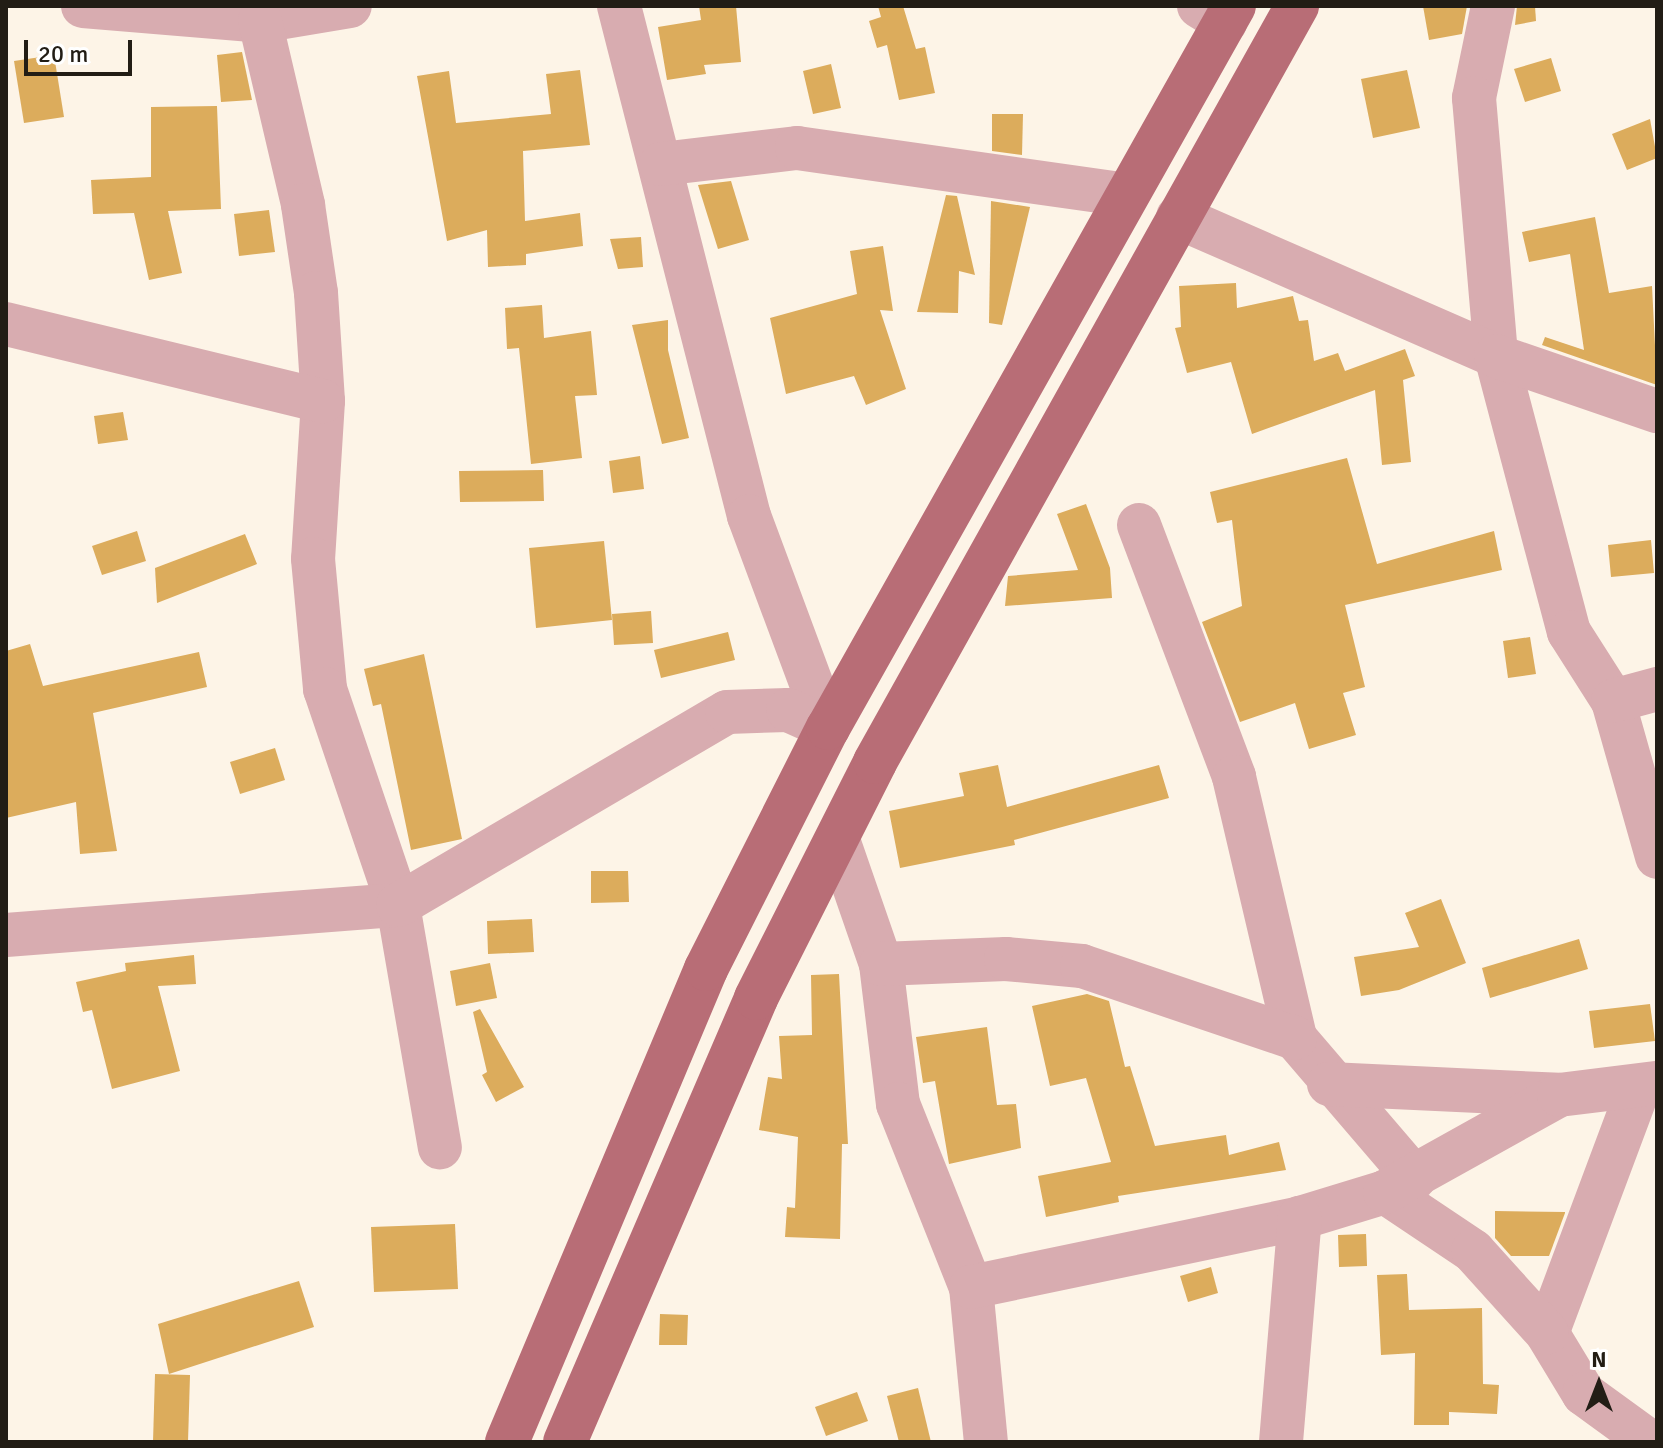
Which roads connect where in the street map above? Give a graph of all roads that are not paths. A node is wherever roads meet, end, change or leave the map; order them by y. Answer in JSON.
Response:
{"nodes":[{"id":1,"x":83,"y":6,"type":"edge"},
{"id":2,"x":350,"y":6,"type":"edge"},
{"id":3,"x":619,"y":6,"type":"edge"},
{"id":4,"x":1297,"y":6,"type":"edge"},
{"id":5,"x":1493,"y":6,"type":"edge"},
{"id":6,"x":1219,"y":11,"type":"edge"},
{"id":7,"x":188,"y":12,"type":"edge"},
{"id":8,"x":260,"y":21,"type":"junction"},
{"id":9,"x":661,"y":164,"type":"junction"},
{"id":10,"x":1126,"y":195,"type":"junction"},
{"id":11,"x":1178,"y":217,"type":"junction"},
{"id":12,"x":6,"y":324,"type":"edge"},
{"id":13,"x":1496,"y":356,"type":"junction"},
{"id":14,"x":323,"y":401,"type":"junction"},
{"id":15,"x":1657,"y":411,"type":"edge"},
{"id":16,"x":1139,"y":525,"type":"dead end"},
{"id":17,"x":1657,"y":689,"type":"edge"},
{"id":18,"x":1613,"y":701,"type":"junction"},
{"id":19,"x":828,"y":728,"type":"junction"},
{"id":20,"x":838,"y":840,"type":"junction"},
{"id":21,"x":1657,"y":857,"type":"edge"},
{"id":22,"x":398,"y":905,"type":"junction"},
{"id":23,"x":6,"y":935,"type":"edge"},
{"id":24,"x":881,"y":964,"type":"junction"},
{"id":25,"x":1295,"y":1038,"type":"junction"},
{"id":26,"x":1329,"y":1084,"type":"junction"},
{"id":27,"x":1647,"y":1087,"type":"edge"},
{"id":28,"x":1559,"y":1095,"type":"junction"},
{"id":29,"x":440,"y":1147,"type":"dead end"},
{"id":30,"x":1400,"y":1185,"type":"junction"},
{"id":31,"x":1300,"y":1218,"type":"junction"},
{"id":32,"x":971,"y":1287,"type":"junction"},
{"id":33,"x":1547,"y":1333,"type":"junction"},
{"id":34,"x":507,"y":1442,"type":"edge"},
{"id":35,"x":565,"y":1442,"type":"edge"},
{"id":36,"x":986,"y":1442,"type":"edge"},
{"id":37,"x":1281,"y":1442,"type":"edge"},
{"id":38,"x":1650,"y":1442,"type":"edge"}],
"edges":[{"from":1,"to":7,"type":"street"},
{"from":2,"to":8,"type":"street"},
{"from":3,"to":9,"type":"street"},
{"from":4,"to":11,"type":"main road"},
{"from":5,"to":13,"type":"street"},
{"from":6,"to":10,"type":"main road"},
{"from":7,"to":8,"type":"street"},
{"from":8,"to":14,"type":"street"},
{"from":9,"to":10,"type":"street"},
{"from":9,"to":19,"type":"street"},
{"from":10,"to":19,"type":"main road"},
{"from":11,"to":13,"type":"street"},
{"from":11,"to":20,"type":"main road"},
{"from":12,"to":14,"type":"street"},
{"from":13,"to":15,"type":"street"},
{"from":13,"to":18,"type":"street"},
{"from":14,"to":22,"type":"street"},
{"from":16,"to":25,"type":"street"},
{"from":17,"to":18,"type":"street"},
{"from":18,"to":21,"type":"street"},
{"from":19,"to":22,"type":"street"},
{"from":19,"to":34,"type":"main road"},
{"from":20,"to":24,"type":"street"},
{"from":20,"to":35,"type":"main road"},
{"from":22,"to":23,"type":"street"},
{"from":22,"to":29,"type":"street"},
{"from":24,"to":25,"type":"street"},
{"from":24,"to":32,"type":"street"},
{"from":25,"to":26,"type":"street"},
{"from":26,"to":28,"type":"street"},
{"from":26,"to":30,"type":"street"},
{"from":27,"to":28,"type":"street"},
{"from":27,"to":33,"type":"street"},
{"from":28,"to":30,"type":"street"},
{"from":30,"to":31,"type":"street"},
{"from":30,"to":33,"type":"street"},
{"from":31,"to":32,"type":"street"},
{"from":31,"to":37,"type":"street"},
{"from":32,"to":36,"type":"street"},
{"from":33,"to":38,"type":"street"}]}
